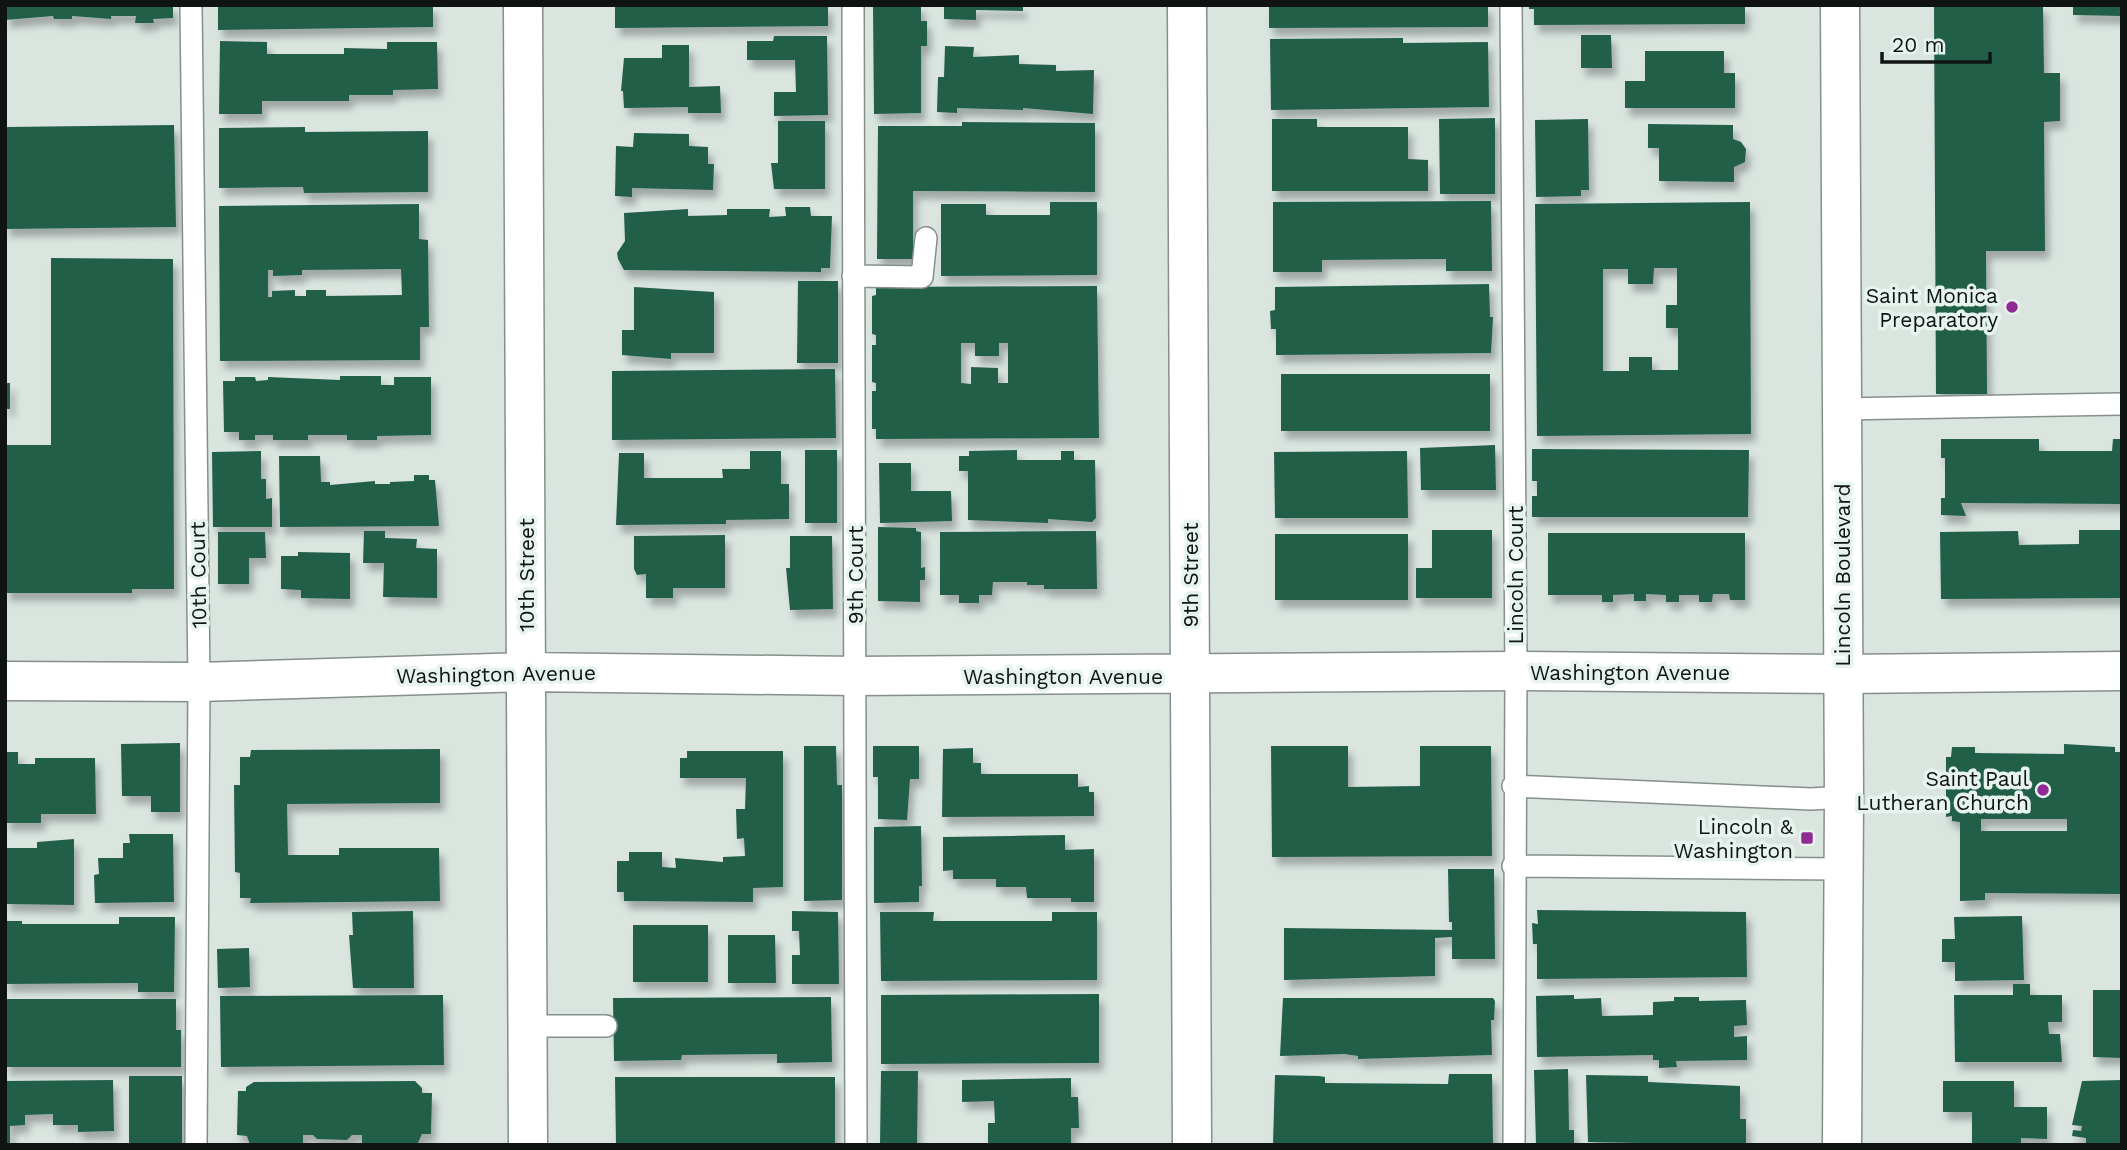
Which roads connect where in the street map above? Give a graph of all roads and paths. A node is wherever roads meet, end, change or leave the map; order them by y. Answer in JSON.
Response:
{"nodes":[{"id":1,"x":191,"y":5,"type":"edge"},
{"id":2,"x":523,"y":5,"type":"edge"},
{"id":3,"x":853,"y":5,"type":"edge"},
{"id":4,"x":1187,"y":5,"type":"edge"},
{"id":5,"x":1511,"y":5,"type":"edge"},
{"id":6,"x":1840,"y":5,"type":"edge"},
{"id":7,"x":926,"y":238,"type":"dead end"},
{"id":8,"x":853,"y":276,"type":"junction"},
{"id":9,"x":2122,"y":404,"type":"edge"},
{"id":10,"x":1841,"y":409,"type":"junction"},
{"id":11,"x":1516,"y":671,"type":"junction"},
{"id":12,"x":2122,"y":671,"type":"edge"},
{"id":13,"x":526,"y":672,"type":"junction"},
{"id":14,"x":1843,"y":674,"type":"junction"},
{"id":15,"x":855,"y":676,"type":"junction"},
{"id":16,"x":1191,"y":676,"type":"junction"},
{"id":17,"x":5,"y":681,"type":"edge"},
{"id":18,"x":200,"y":682,"type":"junction"},
{"id":19,"x":1513,"y":786,"type":"junction"},
{"id":20,"x":1844,"y":797,"type":"junction"},
{"id":21,"x":1513,"y":866,"type":"junction"},
{"id":22,"x":1842,"y":869,"type":"junction"},
{"id":23,"x":528,"y":1026,"type":"junction"},
{"id":24,"x":606,"y":1026,"type":"dead end"},
{"id":25,"x":196,"y":1145,"type":"edge"},
{"id":26,"x":528,"y":1145,"type":"edge"},
{"id":27,"x":856,"y":1145,"type":"edge"},
{"id":28,"x":1192,"y":1145,"type":"edge"},
{"id":29,"x":1514,"y":1145,"type":"edge"},
{"id":30,"x":1842,"y":1145,"type":"edge"}],
"edges":[{"from":1,"to":18,"type":"lane","name":"10th Court"},
{"from":2,"to":13,"type":"street","name":"10th Street"},
{"from":3,"to":8,"type":"lane","name":"9th Court"},
{"from":4,"to":16,"type":"street","name":"9th Street"},
{"from":5,"to":11,"type":"lane","name":"Lincoln Court"},
{"from":6,"to":10,"type":"street","name":"Lincoln Boulevard"},
{"from":7,"to":8,"type":"lane"},
{"from":8,"to":15,"type":"lane","name":"9th Court"},
{"from":9,"to":10,"type":"lane"},
{"from":10,"to":14,"type":"street","name":"Lincoln Boulevard"},
{"from":11,"to":14,"type":"street","name":"Washington Avenue"},
{"from":11,"to":16,"type":"street","name":"Washington Avenue"},
{"from":11,"to":19,"type":"lane","name":"Lincoln Court"},
{"from":12,"to":14,"type":"street","name":"Washington Avenue"},
{"from":13,"to":15,"type":"street","name":"Washington Avenue"},
{"from":13,"to":18,"type":"street","name":"Washington Avenue"},
{"from":13,"to":23,"type":"street","name":"10th Street"},
{"from":14,"to":20,"type":"street","name":"Lincoln Boulevard"},
{"from":15,"to":16,"type":"street","name":"Washington Avenue"},
{"from":15,"to":27,"type":"lane","name":"9th Court"},
{"from":16,"to":28,"type":"street","name":"9th Street"},
{"from":17,"to":18,"type":"street","name":"Washington Avenue"},
{"from":18,"to":25,"type":"lane","name":"10th Court"},
{"from":19,"to":20,"type":"lane"},
{"from":19,"to":21,"type":"lane","name":"Lincoln Court"},
{"from":20,"to":22,"type":"street","name":"Lincoln Boulevard"},
{"from":21,"to":22,"type":"lane"},
{"from":21,"to":29,"type":"lane","name":"Lincoln Court"},
{"from":22,"to":30,"type":"street","name":"Lincoln Boulevard"},
{"from":23,"to":24,"type":"lane"},
{"from":23,"to":26,"type":"street","name":"10th Street"}]}
